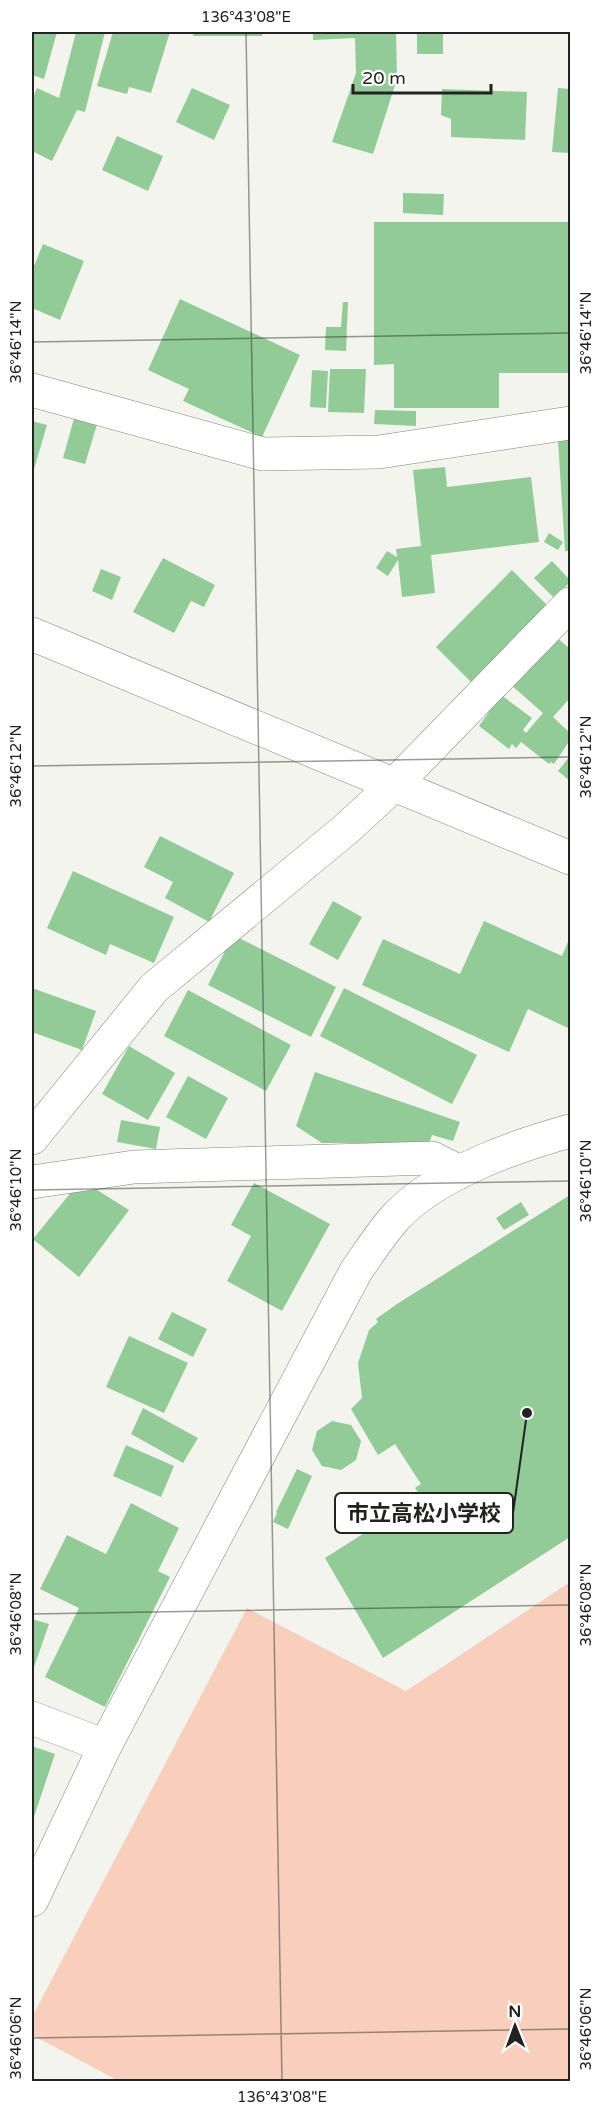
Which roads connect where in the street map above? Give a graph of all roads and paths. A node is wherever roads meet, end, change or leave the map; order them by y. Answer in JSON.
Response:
{"nodes":[{"id":1,"x":32,"y":390,"type":"edge"},
{"id":2,"x":570,"y":423,"type":"edge"},
{"id":3,"x":570,"y":604,"type":"edge"},
{"id":4,"x":32,"y":634,"type":"edge"},
{"id":5,"x":394,"y":785,"type":"junction"},
{"id":6,"x":570,"y":858,"type":"edge"},
{"id":7,"x":570,"y":1131,"type":"edge"},
{"id":8,"x":32,"y":1138,"type":"edge"},
{"id":9,"x":460,"y":1172,"type":"junction"},
{"id":10,"x":32,"y":1182,"type":"edge"},
{"id":11,"x":32,"y":1718,"type":"edge"},
{"id":12,"x":105,"y":1746,"type":"junction"},
{"id":13,"x":32,"y":1900,"type":"edge"}],
"edges":[{"from":1,"to":2,"type":"street"},
{"from":3,"to":5,"type":"street"},
{"from":4,"to":5,"type":"street"},
{"from":5,"to":6,"type":"street"},
{"from":5,"to":8,"type":"street"},
{"from":7,"to":9,"type":"street"},
{"from":9,"to":10,"type":"street"},
{"from":9,"to":12,"type":"street"},
{"from":11,"to":12,"type":"street"},
{"from":12,"to":13,"type":"street"}]}
